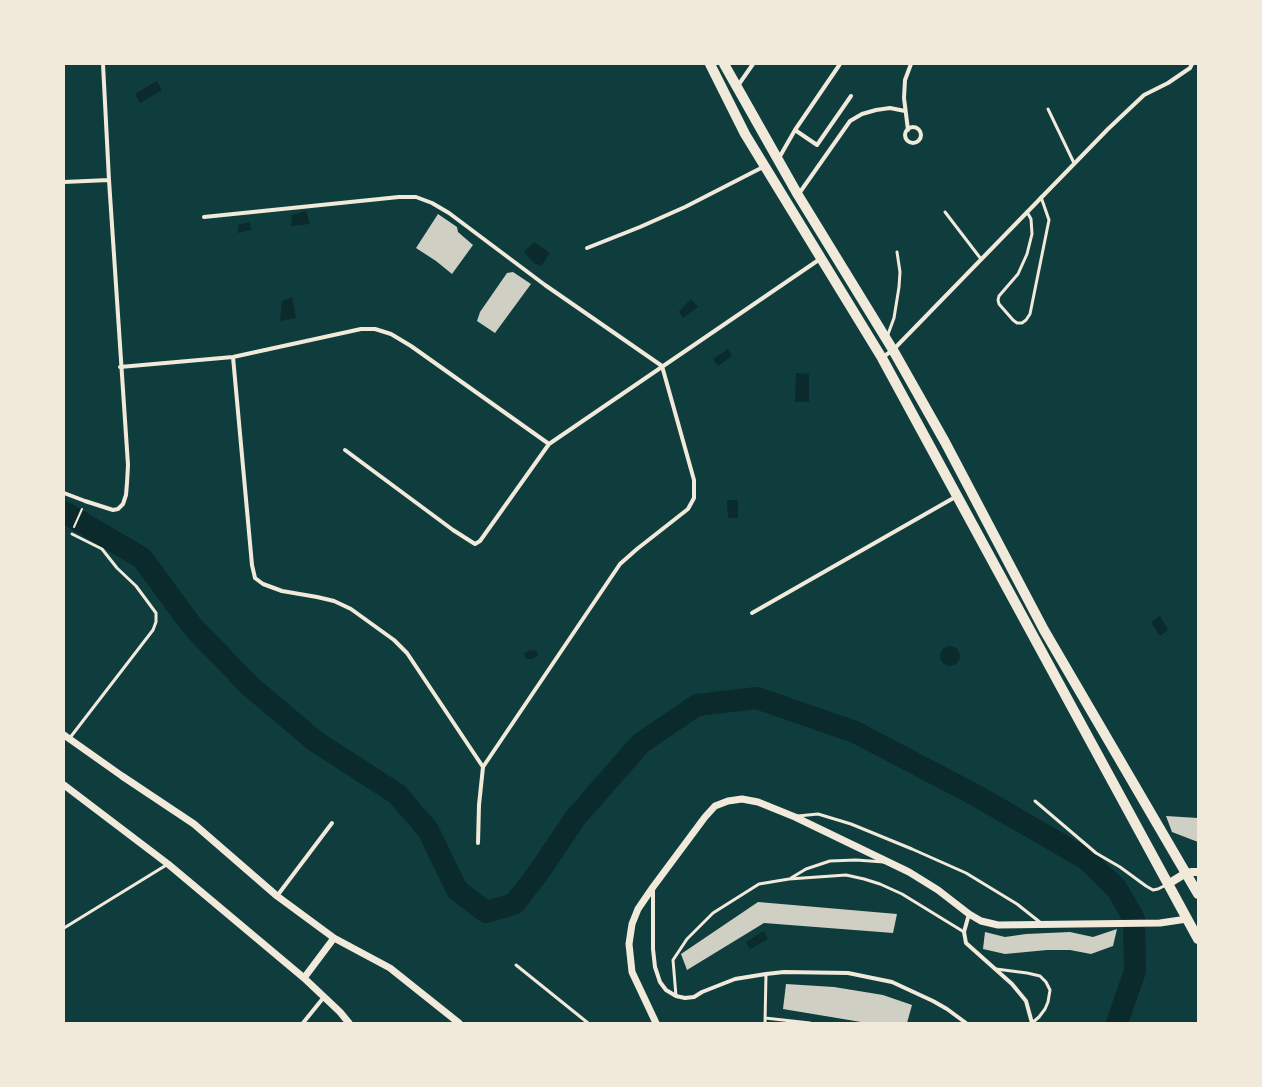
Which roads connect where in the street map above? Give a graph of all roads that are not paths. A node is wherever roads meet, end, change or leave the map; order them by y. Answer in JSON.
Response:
{"nodes":[{"id":1,"x":103,"y":64,"type":"edge"},
{"id":2,"x":710,"y":64,"type":"edge"},
{"id":3,"x":724,"y":64,"type":"edge"},
{"id":4,"x":753,"y":64,"type":"edge"},
{"id":5,"x":840,"y":64,"type":"edge"},
{"id":6,"x":911,"y":64,"type":"edge"},
{"id":7,"x":1192,"y":64,"type":"edge"},
{"id":8,"x":737,"y":87,"type":"junction"},
{"id":9,"x":851,"y":96,"type":"dead end"},
{"id":10,"x":1048,"y":109,"type":"dead end"},
{"id":11,"x":904,"y":112,"type":"junction"},
{"id":12,"x":795,"y":130,"type":"junction"},
{"id":13,"x":908,"y":130,"type":"dead end"},
{"id":14,"x":778,"y":160,"type":"junction"},
{"id":15,"x":1074,"y":163,"type":"junction"},
{"id":16,"x":765,"y":166,"type":"junction"},
{"id":17,"x":109,"y":180,"type":"junction"},
{"id":18,"x":64,"y":182,"type":"edge"},
{"id":19,"x":798,"y":195,"type":"junction"},
{"id":20,"x":1041,"y":197,"type":"junction"},
{"id":21,"x":945,"y":212,"type":"dead end"},
{"id":22,"x":1027,"y":212,"type":"junction"},
{"id":23,"x":204,"y":217,"type":"dead end"},
{"id":24,"x":587,"y":248,"type":"dead end"},
{"id":25,"x":897,"y":252,"type":"dead end"},
{"id":26,"x":821,"y":258,"type":"junction"},
{"id":27,"x":982,"y":259,"type":"junction"},
{"id":28,"x":886,"y":339,"type":"junction"},
{"id":29,"x":893,"y":350,"type":"junction"},
{"id":30,"x":233,"y":357,"type":"junction"},
{"id":31,"x":882,"y":358,"type":"junction"},
{"id":32,"x":662,"y":366,"type":"junction"},
{"id":33,"x":120,"y":367,"type":"junction"},
{"id":34,"x":549,"y":444,"type":"junction"},
{"id":35,"x":345,"y":450,"type":"dead end"},
{"id":36,"x":64,"y":493,"type":"edge"},
{"id":37,"x":958,"y":496,"type":"junction"},
{"id":38,"x":72,"y":534,"type":"dead end"},
{"id":39,"x":752,"y":613,"type":"dead end"},
{"id":40,"x":67,"y":737,"type":"edge"},
{"id":41,"x":483,"y":767,"type":"junction"},
{"id":42,"x":64,"y":785,"type":"edge"},
{"id":43,"x":1035,"y":801,"type":"dead end"},
{"id":44,"x":795,"y":817,"type":"junction"},
{"id":45,"x":332,"y":823,"type":"dead end"},
{"id":46,"x":478,"y":843,"type":"dead end"},
{"id":47,"x":892,"y":863,"type":"junction"},
{"id":48,"x":168,"y":864,"type":"junction"},
{"id":49,"x":1198,"y":872,"type":"edge"},
{"id":50,"x":1186,"y":873,"type":"junction"},
{"id":51,"x":789,"y":879,"type":"junction"},
{"id":52,"x":1168,"y":884,"type":"junction"},
{"id":53,"x":653,"y":887,"type":"junction"},
{"id":54,"x":1198,"y":894,"type":"edge"},
{"id":55,"x":277,"y":896,"type":"junction"},
{"id":56,"x":969,"y":914,"type":"junction"},
{"id":57,"x":1187,"y":919,"type":"junction"},
{"id":58,"x":1043,"y":924,"type":"junction"},
{"id":59,"x":64,"y":928,"type":"edge"},
{"id":60,"x":964,"y":932,"type":"junction"},
{"id":61,"x":334,"y":938,"type":"junction"},
{"id":62,"x":1198,"y":939,"type":"edge"},
{"id":63,"x":516,"y":965,"type":"dead end"},
{"id":64,"x":993,"y":969,"type":"junction"},
{"id":65,"x":766,"y":974,"type":"junction"},
{"id":66,"x":304,"y":978,"type":"junction"},
{"id":67,"x":676,"y":996,"type":"junction"},
{"id":68,"x":324,"y":997,"type":"junction"},
{"id":69,"x":765,"y":1018,"type":"junction"},
{"id":70,"x":304,"y":1023,"type":"edge"},
{"id":71,"x":349,"y":1023,"type":"edge"},
{"id":72,"x":459,"y":1023,"type":"edge"},
{"id":73,"x":588,"y":1023,"type":"edge"},
{"id":74,"x":656,"y":1023,"type":"edge"},
{"id":75,"x":765,"y":1023,"type":"edge"},
{"id":76,"x":810,"y":1023,"type":"edge"},
{"id":77,"x":966,"y":1023,"type":"edge"},
{"id":78,"x":1032,"y":1023,"type":"edge"}],
"edges":[{"from":1,"to":17,"type":"street"},
{"from":2,"to":16,"type":"main road"},
{"from":3,"to":8,"type":"main road"},
{"from":4,"to":8,"type":"street"},
{"from":5,"to":12,"type":"street"},
{"from":6,"to":11,"type":"street"},
{"from":7,"to":15,"type":"street"},
{"from":8,"to":14,"type":"main road"},
{"from":9,"to":12,"type":"street"},
{"from":10,"to":15,"type":"lane"},
{"from":11,"to":13,"type":"street"},
{"from":11,"to":19,"type":"street"},
{"from":12,"to":14,"type":"street"},
{"from":14,"to":19,"type":"main road"},
{"from":15,"to":20,"type":"street"},
{"from":16,"to":24,"type":"street"},
{"from":16,"to":26,"type":"main road"},
{"from":17,"to":18,"type":"street"},
{"from":17,"to":33,"type":"street"},
{"from":19,"to":28,"type":"main road"},
{"from":20,"to":22,"type":"street"},
{"from":20,"to":22,"type":"lane"},
{"from":21,"to":27,"type":"lane"},
{"from":22,"to":27,"type":"street"},
{"from":23,"to":32,"type":"street"},
{"from":25,"to":28,"type":"lane"},
{"from":26,"to":31,"type":"main road"},
{"from":26,"to":32,"type":"street"},
{"from":27,"to":29,"type":"street"},
{"from":28,"to":29,"type":"main road"},
{"from":29,"to":31,"type":"street"},
{"from":29,"to":50,"type":"main road"},
{"from":30,"to":33,"type":"street"},
{"from":30,"to":34,"type":"street"},
{"from":30,"to":41,"type":"street"},
{"from":31,"to":37,"type":"main road"},
{"from":32,"to":34,"type":"street"},
{"from":32,"to":41,"type":"street"},
{"from":33,"to":36,"type":"street"},
{"from":34,"to":35,"type":"street"},
{"from":37,"to":39,"type":"street"},
{"from":37,"to":52,"type":"main road"},
{"from":38,"to":40,"type":"lane"},
{"from":40,"to":55,"type":"street"},
{"from":41,"to":46,"type":"street"},
{"from":42,"to":48,"type":"street"},
{"from":43,"to":52,"type":"lane"},
{"from":44,"to":47,"type":"street"},
{"from":44,"to":53,"type":"street"},
{"from":44,"to":58,"type":"lane"},
{"from":45,"to":55,"type":"street"},
{"from":47,"to":51,"type":"lane"},
{"from":47,"to":56,"type":"street"},
{"from":48,"to":59,"type":"lane"},
{"from":48,"to":66,"type":"street"},
{"from":49,"to":50,"type":"main road"},
{"from":50,"to":52,"type":"main road"},
{"from":50,"to":54,"type":"main road"},
{"from":51,"to":60,"type":"lane"},
{"from":51,"to":67,"type":"lane"},
{"from":52,"to":57,"type":"main road"},
{"from":53,"to":67,"type":"street"},
{"from":53,"to":74,"type":"street"},
{"from":55,"to":61,"type":"street"},
{"from":56,"to":58,"type":"street"},
{"from":56,"to":60,"type":"street"},
{"from":57,"to":58,"type":"street"},
{"from":57,"to":62,"type":"main road"},
{"from":60,"to":64,"type":"street"},
{"from":61,"to":66,"type":"street"},
{"from":61,"to":72,"type":"street"},
{"from":63,"to":73,"type":"lane"},
{"from":64,"to":78,"type":"street"},
{"from":64,"to":78,"type":"lane"},
{"from":65,"to":67,"type":"street"},
{"from":65,"to":69,"type":"lane"},
{"from":65,"to":77,"type":"street"},
{"from":66,"to":68,"type":"street"},
{"from":68,"to":70,"type":"street"},
{"from":68,"to":71,"type":"street"},
{"from":69,"to":75,"type":"lane"},
{"from":69,"to":76,"type":"lane"}]}
